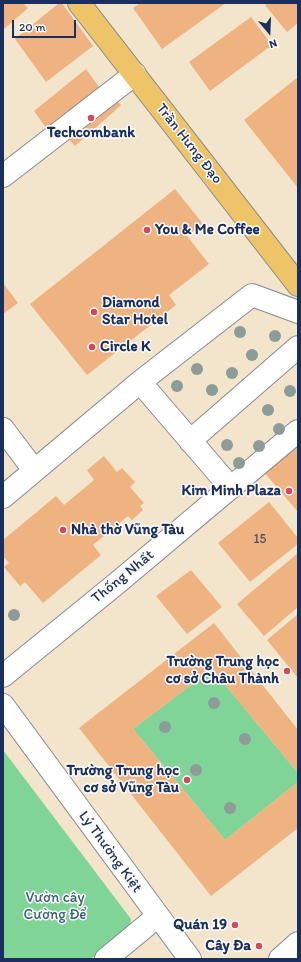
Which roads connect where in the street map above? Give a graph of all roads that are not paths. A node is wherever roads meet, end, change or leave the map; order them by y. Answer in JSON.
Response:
{"nodes":[{"id":1,"x":79,"y":3,"type":"edge"},
{"id":2,"x":135,"y":74,"type":"junction"},
{"id":3,"x":3,"y":176,"type":"edge"},
{"id":4,"x":298,"y":285,"type":"edge"},
{"id":5,"x":298,"y":312,"type":"edge"},
{"id":6,"x":298,"y":347,"type":"edge"},
{"id":7,"x":140,"y":382,"type":"junction"},
{"id":8,"x":3,"y":429,"type":"edge"},
{"id":9,"x":298,"y":431,"type":"edge"},
{"id":10,"x":190,"y":441,"type":"junction"},
{"id":11,"x":34,"y":470,"type":"junction"},
{"id":12,"x":230,"y":488,"type":"junction"},
{"id":13,"x":3,"y":496,"type":"edge"},
{"id":14,"x":3,"y":676,"type":"edge"},
{"id":15,"x":3,"y":705,"type":"edge"},
{"id":16,"x":158,"y":916,"type":"junction"},
{"id":17,"x":298,"y":943,"type":"edge"},
{"id":18,"x":106,"y":959,"type":"edge"},
{"id":19,"x":190,"y":959,"type":"edge"},
{"id":20,"x":280,"y":959,"type":"edge"}],
"edges":[{"from":1,"to":2,"type":"main road","name":"Trần Hưng Đạo"},
{"from":2,"to":3,"type":"street"},
{"from":2,"to":4,"type":"main road","name":"Trần Hưng Đạo"},
{"from":5,"to":7,"type":"street"},
{"from":6,"to":10,"type":"street"},
{"from":7,"to":10,"type":"street"},
{"from":7,"to":11,"type":"street"},
{"from":8,"to":11,"type":"street"},
{"from":9,"to":12,"type":"street","name":"Thống Nhất"},
{"from":10,"to":12,"type":"street"},
{"from":11,"to":13,"type":"street"},
{"from":12,"to":14,"type":"street","name":"Thống Nhất"},
{"from":15,"to":16,"type":"street","name":"Lý Thường Kiệt"},
{"from":16,"to":18,"type":"street"},
{"from":16,"to":19,"type":"street","name":"Lý Thường Kiệt"},
{"from":17,"to":20,"type":"street"}]}
